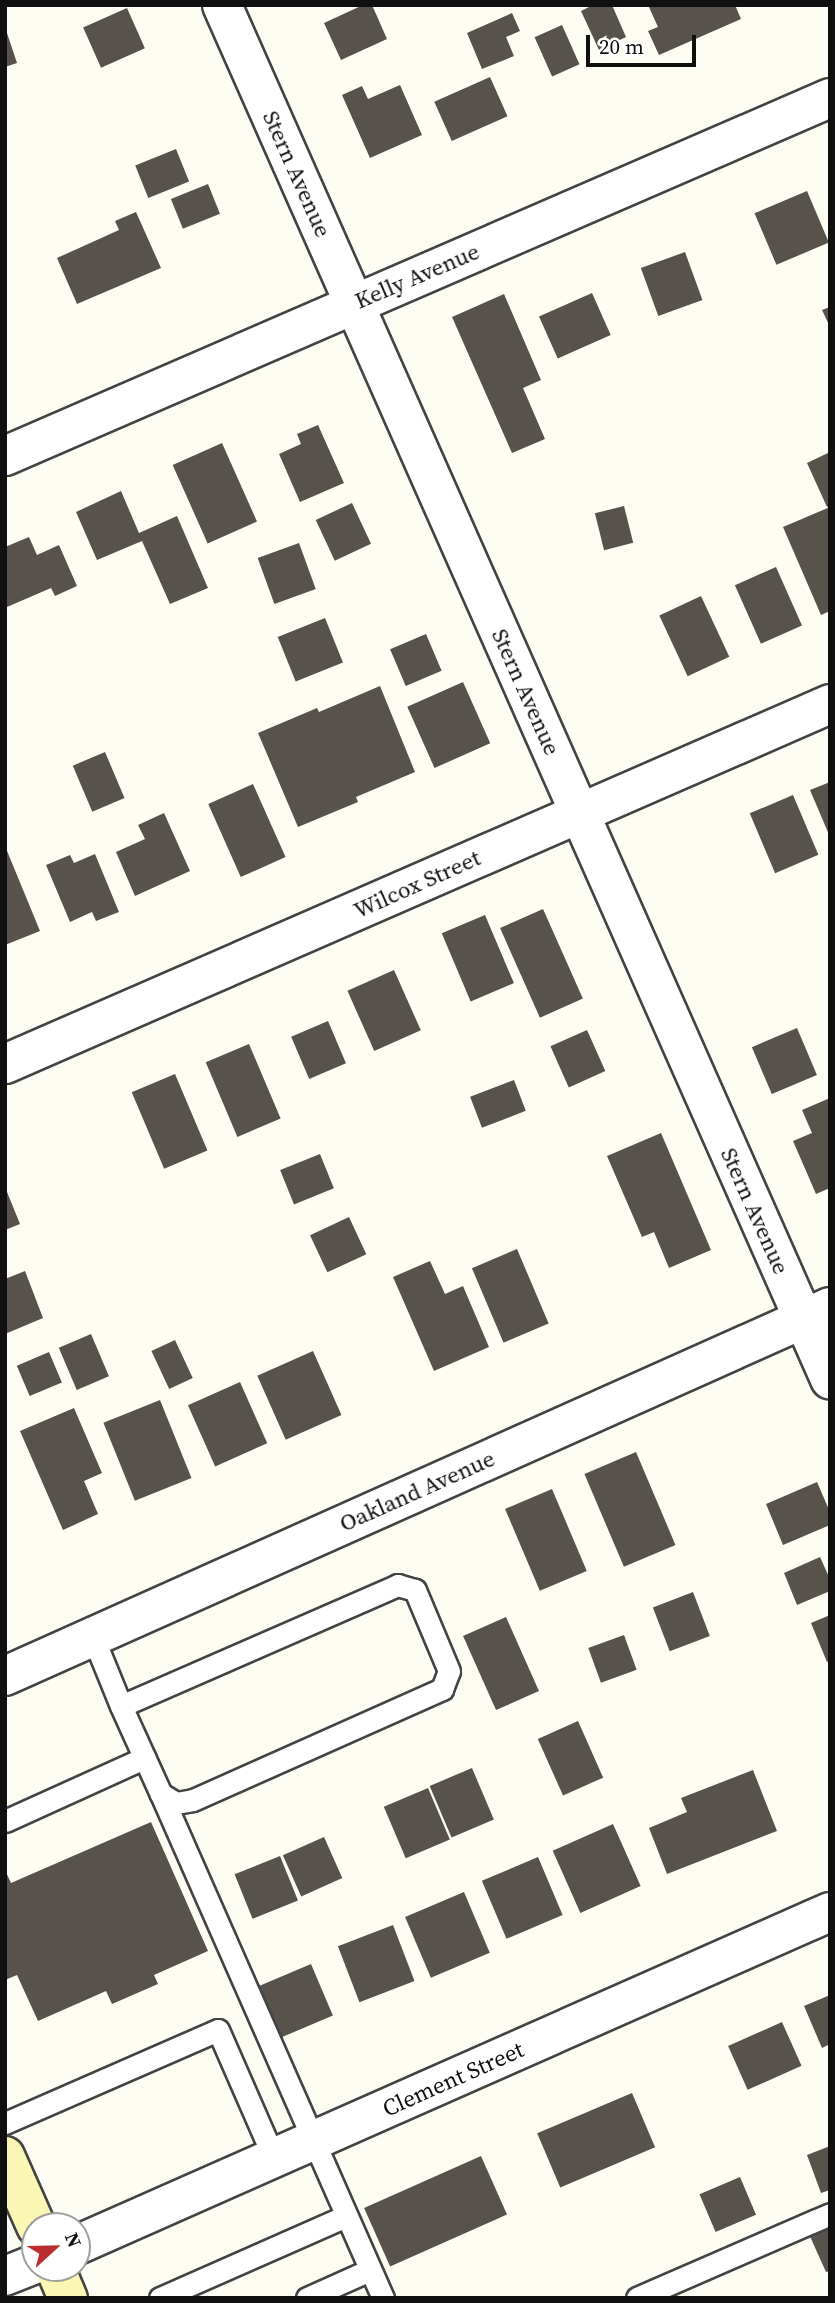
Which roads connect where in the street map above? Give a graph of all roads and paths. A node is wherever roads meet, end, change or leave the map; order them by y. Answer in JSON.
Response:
{"nodes":[{"id":1,"x":222,"y":5,"type":"edge"},
{"id":2,"x":830,"y":98,"type":"edge"},
{"id":3,"x":354,"y":303,"type":"junction"},
{"id":4,"x":5,"y":456,"type":"edge"},
{"id":5,"x":830,"y":704,"type":"edge"},
{"id":6,"x":579,"y":813,"type":"junction"},
{"id":7,"x":5,"y":1064,"type":"edge"},
{"id":8,"x":816,"y":1313,"type":"edge"},
{"id":9,"x":830,"y":1379,"type":"edge"},
{"id":10,"x":93,"y":1637,"type":"junction"},
{"id":11,"x":5,"y":1676,"type":"edge"},
{"id":12,"x":121,"y":1706,"type":"junction"},
{"id":13,"x":144,"y":1758,"type":"junction"},
{"id":14,"x":161,"y":1794,"type":"junction"},
{"id":15,"x":5,"y":1821,"type":"edge"},
{"id":16,"x":830,"y":1912,"type":"edge"},
{"id":17,"x":5,"y":2123,"type":"edge"},
{"id":18,"x":313,"y":2141,"type":"junction"},
{"id":19,"x":5,"y":2156,"type":"edge"},
{"id":20,"x":274,"y":2158,"type":"junction"},
{"id":21,"x":30,"y":2212,"type":"edge"},
{"id":22,"x":830,"y":2214,"type":"edge"},
{"id":23,"x":346,"y":2216,"type":"junction"},
{"id":24,"x":91,"y":2239,"type":"edge"},
{"id":25,"x":370,"y":2270,"type":"junction"},
{"id":26,"x":160,"y":2298,"type":"edge"},
{"id":27,"x":307,"y":2298,"type":"edge"},
{"id":28,"x":383,"y":2298,"type":"edge"},
{"id":29,"x":637,"y":2298,"type":"edge"}],
"edges":[{"from":1,"to":3,"type":"street","name":"Stern Avenue"},
{"from":2,"to":3,"type":"street","name":"Kelly Avenue"},
{"from":3,"to":4,"type":"street","name":"Kelly Avenue"},
{"from":3,"to":6,"type":"street","name":"Stern Avenue"},
{"from":5,"to":6,"type":"street","name":"Wilcox Street"},
{"from":6,"to":7,"type":"street","name":"Wilcox Street"},
{"from":6,"to":8,"type":"street","name":"Stern Avenue"},
{"from":8,"to":9,"type":"street","name":"Stern Avenue"},
{"from":8,"to":10,"type":"street","name":"Oakland Avenue"},
{"from":10,"to":11,"type":"street","name":"Oakland Avenue"},
{"from":10,"to":12,"type":"lane"},
{"from":12,"to":13,"type":"lane"},
{"from":12,"to":14,"type":"lane"},
{"from":13,"to":14,"type":"lane"},
{"from":13,"to":15,"type":"lane"},
{"from":14,"to":18,"type":"lane"},
{"from":16,"to":18,"type":"street","name":"Clement Street"},
{"from":17,"to":20,"type":"lane"},
{"from":18,"to":20,"type":"street","name":"Clement Street"},
{"from":18,"to":23,"type":"lane"},
{"from":19,"to":21,"type":"main road"},
{"from":20,"to":24,"type":"street","name":"Clement Street"},
{"from":22,"to":29,"type":"lane"},
{"from":23,"to":25,"type":"lane"},
{"from":23,"to":26,"type":"lane"},
{"from":25,"to":27,"type":"lane"},
{"from":25,"to":28,"type":"lane"}]}
